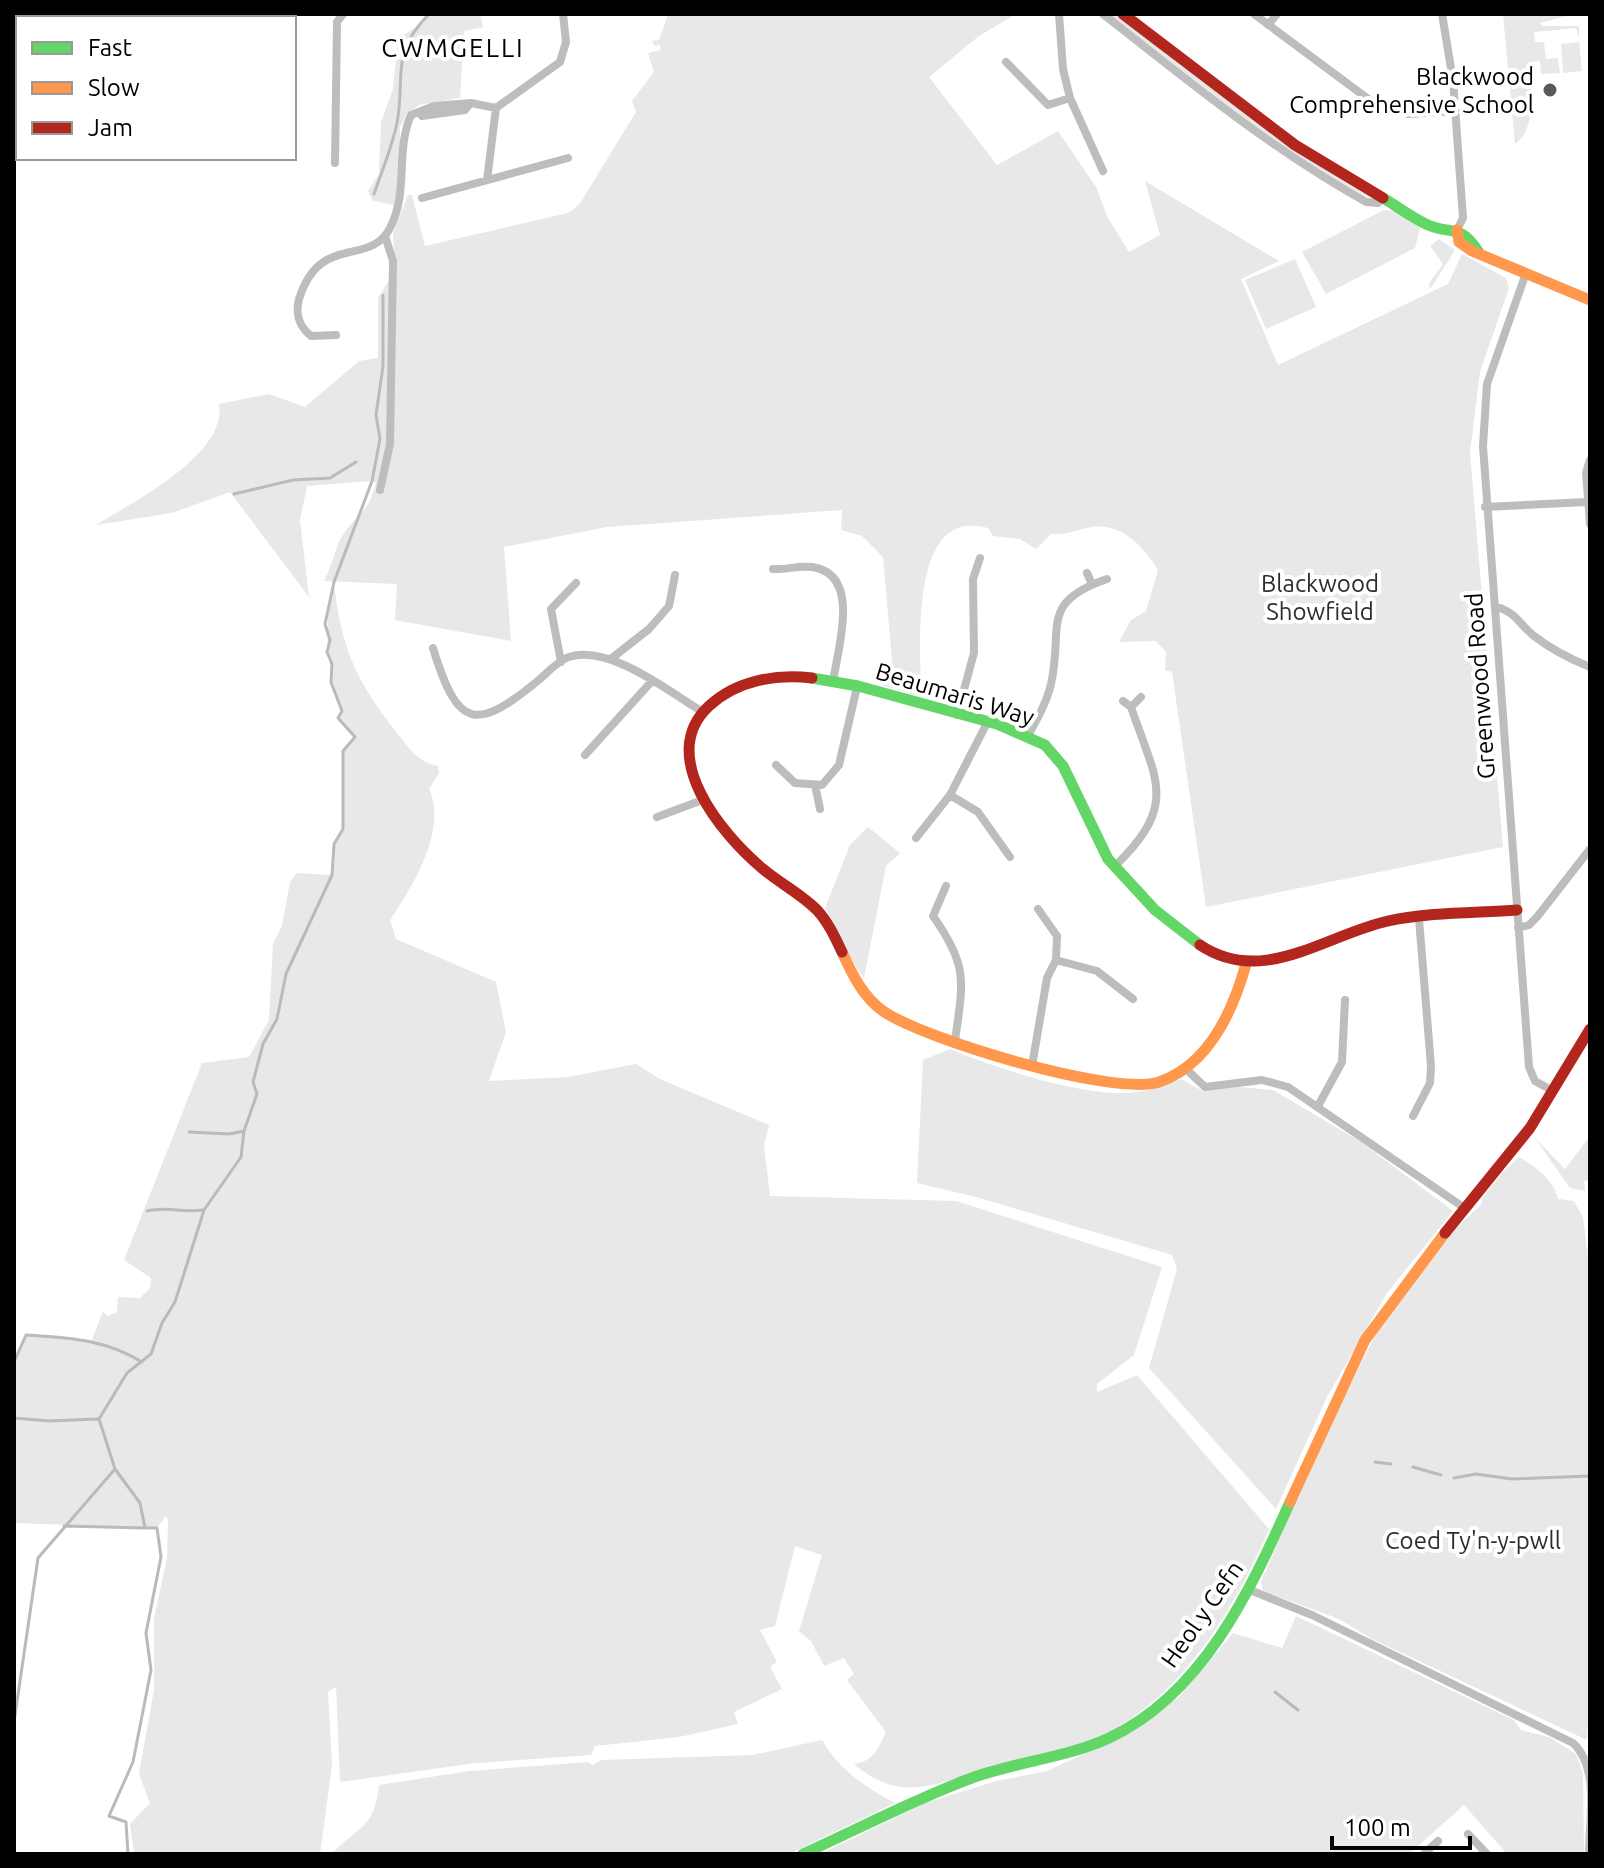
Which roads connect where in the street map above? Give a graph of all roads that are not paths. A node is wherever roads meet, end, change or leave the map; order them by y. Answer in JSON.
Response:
{"nodes":[{"id":1,"x":343,"y":14,"type":"edge"},
{"id":2,"x":563,"y":14,"type":"edge"},
{"id":3,"x":1059,"y":14,"type":"edge"},
{"id":4,"x":1103,"y":14,"type":"edge"},
{"id":5,"x":1123,"y":14,"type":"edge"},
{"id":6,"x":1254,"y":14,"type":"edge"},
{"id":7,"x":1277,"y":14,"type":"edge"},
{"id":8,"x":1442,"y":14,"type":"edge"},
{"id":9,"x":1268,"y":25,"type":"junction"},
{"id":10,"x":1006,"y":62,"type":"dead end"},
{"id":11,"x":1070,"y":98,"type":"junction"},
{"id":12,"x":471,"y":103,"type":"junction"},
{"id":13,"x":496,"y":108,"type":"junction"},
{"id":14,"x":1456,"y":111,"type":"junction"},
{"id":15,"x":422,"y":116,"type":"dead end"},
{"id":16,"x":568,"y":158,"type":"dead end"},
{"id":17,"x":335,"y":163,"type":"dead end"},
{"id":18,"x":1103,"y":171,"type":"dead end"},
{"id":19,"x":487,"y":180,"type":"junction"},
{"id":20,"x":422,"y":198,"type":"dead end"},
{"id":21,"x":1382,"y":198,"type":"junction"},
{"id":22,"x":1457,"y":230,"type":"junction"},
{"id":23,"x":385,"y":236,"type":"junction"},
{"id":24,"x":1526,"y":273,"type":"junction"},
{"id":25,"x":1590,"y":300,"type":"edge"},
{"id":26,"x":336,"y":335,"type":"dead end"},
{"id":27,"x":1590,"y":460,"type":"edge"},
{"id":28,"x":380,"y":490,"type":"dead end"},
{"id":29,"x":1587,"y":502,"type":"junction"},
{"id":30,"x":1485,"y":507,"type":"junction"},
{"id":31,"x":1590,"y":524,"type":"edge"},
{"id":32,"x":980,"y":558,"type":"dead end"},
{"id":33,"x":773,"y":569,"type":"dead end"},
{"id":34,"x":1087,"y":573,"type":"dead end"},
{"id":35,"x":675,"y":575,"type":"dead end"},
{"id":36,"x":1107,"y":579,"type":"dead end"},
{"id":37,"x":576,"y":583,"type":"dead end"},
{"id":38,"x":1092,"y":584,"type":"junction"},
{"id":39,"x":1495,"y":606,"type":"junction"},
{"id":40,"x":433,"y":648,"type":"dead end"},
{"id":41,"x":612,"y":658,"type":"junction"},
{"id":42,"x":561,"y":662,"type":"junction"},
{"id":43,"x":1590,"y":667,"type":"edge"},
{"id":44,"x":652,"y":681,"type":"junction"},
{"id":45,"x":833,"y":682,"type":"junction"},
{"id":46,"x":857,"y":687,"type":"junction"},
{"id":47,"x":1141,"y":697,"type":"dead end"},
{"id":48,"x":703,"y":712,"type":"junction"},
{"id":49,"x":957,"y":715,"type":"junction"},
{"id":50,"x":987,"y":723,"type":"junction"},
{"id":51,"x":1028,"y":736,"type":"junction"},
{"id":52,"x":585,"y":755,"type":"dead end"},
{"id":53,"x":776,"y":765,"type":"dead end"},
{"id":54,"x":815,"y":785,"type":"junction"},
{"id":55,"x":950,"y":795,"type":"junction"},
{"id":56,"x":705,"y":799,"type":"junction"},
{"id":57,"x":820,"y":809,"type":"dead end"},
{"id":58,"x":657,"y":817,"type":"dead end"},
{"id":59,"x":916,"y":838,"type":"dead end"},
{"id":60,"x":1590,"y":849,"type":"edge"},
{"id":61,"x":1010,"y":857,"type":"dead end"},
{"id":62,"x":1115,"y":866,"type":"junction"},
{"id":63,"x":946,"y":886,"type":"dead end"},
{"id":64,"x":1038,"y":909,"type":"dead end"},
{"id":65,"x":1517,"y":910,"type":"junction"},
{"id":66,"x":1419,"y":919,"type":"junction"},
{"id":67,"x":1518,"y":928,"type":"junction"},
{"id":68,"x":1056,"y":960,"type":"junction"},
{"id":69,"x":1246,"y":964,"type":"junction"},
{"id":70,"x":1124,"y":991,"type":"junction"},
{"id":71,"x":1133,"y":999,"type":"dead end"},
{"id":72,"x":1117,"y":1000,"type":"dead end"},
{"id":73,"x":1345,"y":1000,"type":"dead end"},
{"id":74,"x":1590,"y":1029,"type":"edge"},
{"id":75,"x":955,"y":1041,"type":"junction"},
{"id":76,"x":1032,"y":1066,"type":"junction"},
{"id":77,"x":1185,"y":1068,"type":"junction"},
{"id":78,"x":1553,"y":1091,"type":"junction"},
{"id":79,"x":1318,"y":1106,"type":"junction"},
{"id":80,"x":1412,"y":1111,"type":"dead end"},
{"id":81,"x":1466,"y":1209,"type":"junction"},
{"id":82,"x":1250,"y":1590,"type":"junction"},
{"id":83,"x":1468,"y":1834,"type":"dead end"},
{"id":84,"x":1438,"y":1841,"type":"dead end"},
{"id":85,"x":803,"y":1854,"type":"edge"},
{"id":86,"x":1424,"y":1854,"type":"edge"},
{"id":87,"x":1487,"y":1854,"type":"edge"},
{"id":88,"x":1589,"y":1854,"type":"edge"}],
"edges":[{"from":1,"to":17,"type":"street"},
{"from":2,"to":13,"type":"street"},
{"from":3,"to":11,"type":"street"},
{"from":4,"to":21,"type":"street"},
{"from":5,"to":21,"type":"street"},
{"from":6,"to":9,"type":"street"},
{"from":7,"to":9,"type":"street"},
{"from":8,"to":14,"type":"street"},
{"from":9,"to":14,"type":"street"},
{"from":10,"to":11,"type":"street"},
{"from":11,"to":18,"type":"street"},
{"from":12,"to":13,"type":"street"},
{"from":12,"to":15,"type":"street"},
{"from":12,"to":23,"type":"street"},
{"from":13,"to":19,"type":"street"},
{"from":14,"to":22,"type":"street"},
{"from":16,"to":19,"type":"street"},
{"from":19,"to":20,"type":"street"},
{"from":21,"to":22,"type":"street"},
{"from":22,"to":24,"type":"street"},
{"from":23,"to":26,"type":"street"},
{"from":23,"to":28,"type":"street"},
{"from":24,"to":25,"type":"street"},
{"from":24,"to":30,"type":"street","name":"Greenwood Road"},
{"from":27,"to":29,"type":"street"},
{"from":29,"to":30,"type":"street"},
{"from":29,"to":31,"type":"street"},
{"from":30,"to":39,"type":"street","name":"Greenwood Road"},
{"from":32,"to":49,"type":"street"},
{"from":33,"to":45,"type":"street"},
{"from":34,"to":38,"type":"street"},
{"from":35,"to":41,"type":"street"},
{"from":36,"to":38,"type":"street"},
{"from":37,"to":42,"type":"street"},
{"from":38,"to":51,"type":"street"},
{"from":39,"to":43,"type":"street"},
{"from":39,"to":65,"type":"street","name":"Greenwood Road"},
{"from":40,"to":42,"type":"street"},
{"from":41,"to":42,"type":"street"},
{"from":41,"to":44,"type":"street"},
{"from":44,"to":48,"type":"street"},
{"from":44,"to":52,"type":"street"},
{"from":45,"to":46,"type":"street","name":"Beaumaris Way"},
{"from":45,"to":48,"type":"street","name":"Beaumaris Way"},
{"from":46,"to":49,"type":"street","name":"Beaumaris Way"},
{"from":46,"to":54,"type":"street"},
{"from":47,"to":62,"type":"street"},
{"from":48,"to":56,"type":"street"},
{"from":49,"to":50,"type":"street","name":"Beaumaris Way"},
{"from":50,"to":51,"type":"street","name":"Beaumaris Way"},
{"from":50,"to":55,"type":"street"},
{"from":51,"to":62,"type":"street","name":"Beaumaris Way"},
{"from":53,"to":54,"type":"street"},
{"from":54,"to":57,"type":"street"},
{"from":55,"to":59,"type":"street"},
{"from":55,"to":61,"type":"street"},
{"from":56,"to":58,"type":"street"},
{"from":56,"to":75,"type":"street"},
{"from":60,"to":67,"type":"street"},
{"from":62,"to":69,"type":"street","name":"Beaumaris Way"},
{"from":63,"to":75,"type":"street"},
{"from":64,"to":68,"type":"street"},
{"from":65,"to":66,"type":"street"},
{"from":65,"to":67,"type":"street","name":"Greenwood Road"},
{"from":66,"to":69,"type":"street"},
{"from":66,"to":80,"type":"street"},
{"from":67,"to":78,"type":"street","name":"Greenwood Road"},
{"from":68,"to":70,"type":"street"},
{"from":68,"to":76,"type":"street"},
{"from":69,"to":77,"type":"street"},
{"from":70,"to":71,"type":"street"},
{"from":70,"to":72,"type":"street"},
{"from":73,"to":79,"type":"street"},
{"from":74,"to":78,"type":"street","name":"Heol y Cefn"},
{"from":75,"to":76,"type":"street"},
{"from":76,"to":77,"type":"street"},
{"from":77,"to":79,"type":"street"},
{"from":78,"to":81,"type":"street","name":"Heol y Cefn"},
{"from":79,"to":81,"type":"street"},
{"from":81,"to":82,"type":"street","name":"Heol y Cefn"},
{"from":82,"to":85,"type":"street","name":"Heol y Cefn"},
{"from":82,"to":88,"type":"street"},
{"from":83,"to":87,"type":"street"},
{"from":84,"to":86,"type":"street"}]}
